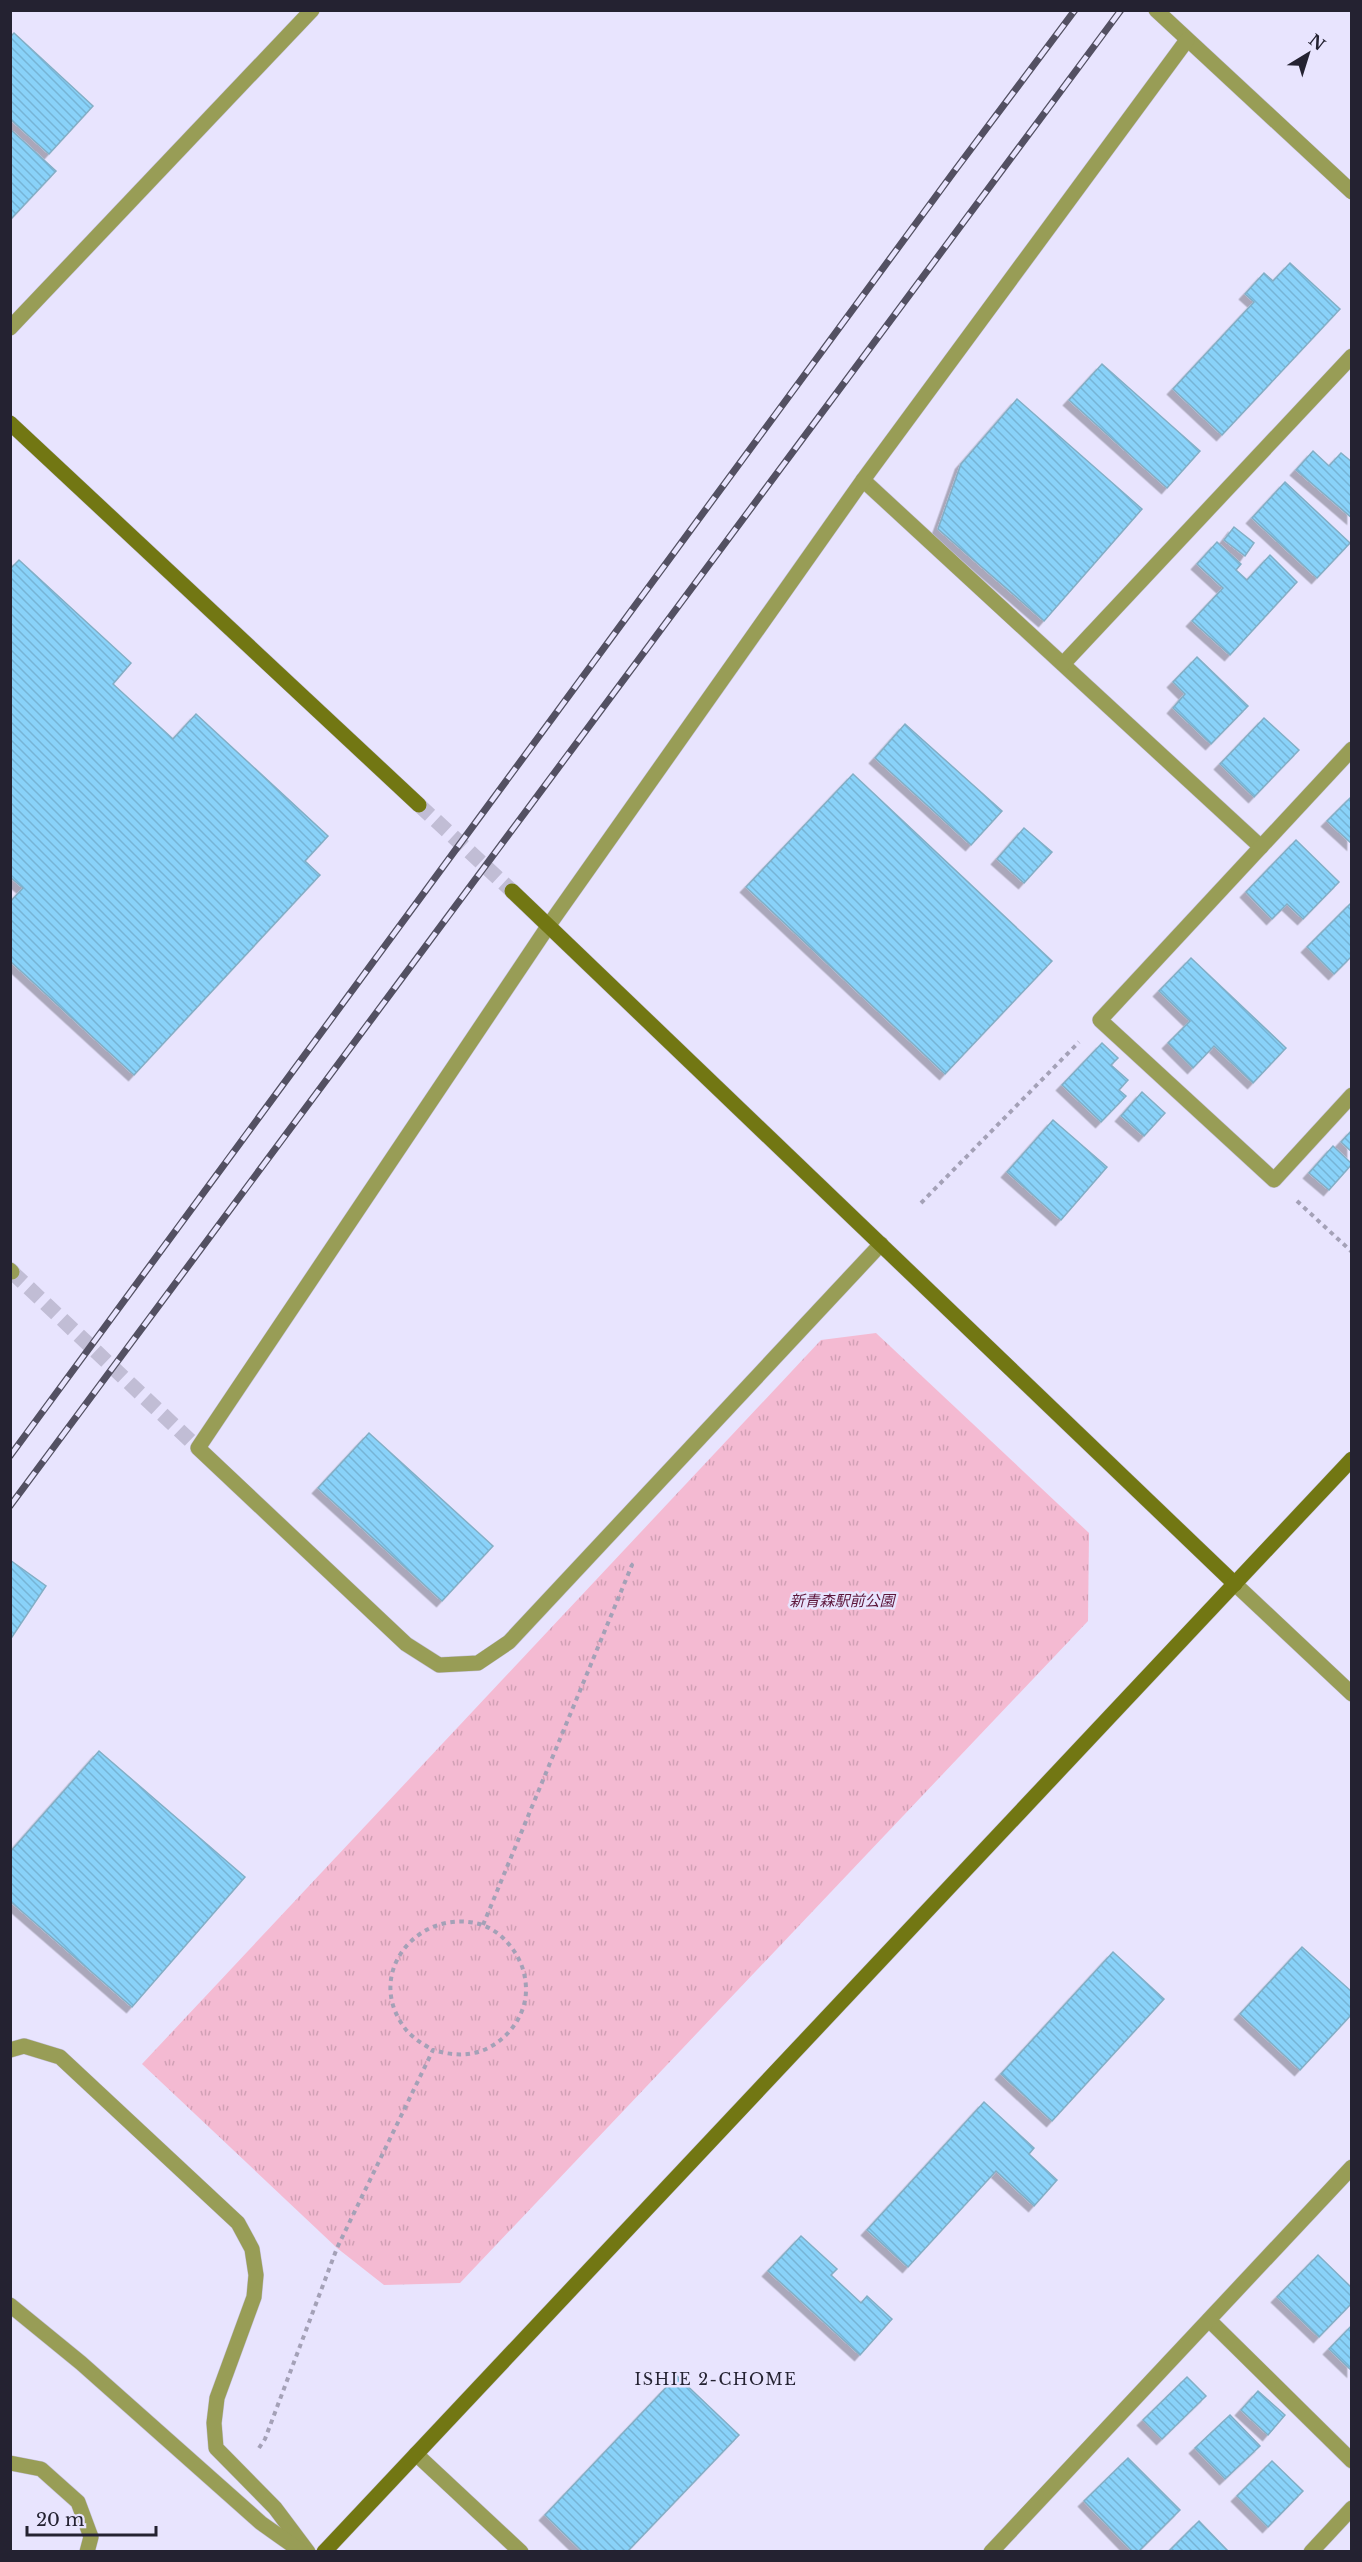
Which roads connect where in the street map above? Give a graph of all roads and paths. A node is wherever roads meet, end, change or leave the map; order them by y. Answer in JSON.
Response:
{"nodes":[{"id":1,"x":312,"y":10,"type":"edge"},
{"id":2,"x":1156,"y":10,"type":"edge"},
{"id":3,"x":1187,"y":40,"type":"junction"},
{"id":4,"x":1352,"y":192,"type":"edge"},
{"id":5,"x":10,"y":328,"type":"edge"},
{"id":6,"x":1352,"y":356,"type":"edge"},
{"id":7,"x":10,"y":423,"type":"edge"},
{"id":8,"x":863,"y":480,"type":"junction"},
{"id":9,"x":1063,"y":664,"type":"junction"},
{"id":10,"x":1352,"y":750,"type":"edge"},
{"id":11,"x":419,"y":805,"type":"tunnel mouth"},
{"id":12,"x":1260,"y":847,"type":"junction"},
{"id":13,"x":512,"y":891,"type":"tunnel mouth"},
{"id":14,"x":549,"y":925,"type":"junction"},
{"id":15,"x":1100,"y":1020,"type":"junction"},
{"id":16,"x":1352,"y":1095,"type":"edge"},
{"id":17,"x":1274,"y":1180,"type":"junction"},
{"id":18,"x":921,"y":1203,"type":"dead end"},
{"id":19,"x":881,"y":1244,"type":"junction"},
{"id":20,"x":1352,"y":1252,"type":"edge"},
{"id":21,"x":1352,"y":1459,"type":"edge"},
{"id":22,"x":604,"y":1540,"type":"junction"},
{"id":23,"x":1234,"y":1584,"type":"junction"},
{"id":24,"x":1352,"y":1694,"type":"edge"},
{"id":25,"x":483,"y":1925,"type":"junction"},
{"id":26,"x":10,"y":2050,"type":"edge"},
{"id":27,"x":433,"y":2050,"type":"junction"},
{"id":28,"x":1352,"y":2167,"type":"edge"},
{"id":29,"x":10,"y":2305,"type":"edge"},
{"id":30,"x":1209,"y":2320,"type":"junction"},
{"id":31,"x":416,"y":2454,"type":"junction"},
{"id":32,"x":1352,"y":2461,"type":"edge"},
{"id":33,"x":10,"y":2463,"type":"edge"},
{"id":34,"x":241,"y":2474,"type":"junction"},
{"id":35,"x":1352,"y":2508,"type":"edge"},
{"id":36,"x":87,"y":2552,"type":"edge"},
{"id":37,"x":302,"y":2552,"type":"edge"},
{"id":38,"x":308,"y":2552,"type":"edge"},
{"id":39,"x":324,"y":2552,"type":"edge"},
{"id":40,"x":521,"y":2552,"type":"edge"},
{"id":41,"x":991,"y":2552,"type":"edge"},
{"id":42,"x":1311,"y":2552,"type":"edge"}],
"edges":[{"from":1,"to":5,"type":"street"},
{"from":2,"to":3,"type":"street"},
{"from":3,"to":4,"type":"street"},
{"from":3,"to":8,"type":"street"},
{"from":6,"to":9,"type":"street"},
{"from":7,"to":11,"type":"street"},
{"from":8,"to":9,"type":"street"},
{"from":8,"to":14,"type":"street"},
{"from":9,"to":12,"type":"street"},
{"from":10,"to":12,"type":"street"},
{"from":12,"to":15,"type":"street"},
{"from":13,"to":14,"type":"street"},
{"from":14,"to":19,"type":"street"},
{"from":14,"to":22,"type":"street"},
{"from":15,"to":17,"type":"street"},
{"from":15,"to":18,"type":"path"},
{"from":16,"to":17,"type":"street"},
{"from":17,"to":20,"type":"path"},
{"from":19,"to":22,"type":"street"},
{"from":19,"to":23,"type":"street"},
{"from":21,"to":23,"type":"street"},
{"from":22,"to":25,"type":"path"},
{"from":23,"to":24,"type":"street"},
{"from":23,"to":31,"type":"street"},
{"from":25,"to":27,"type":"path"},
{"from":25,"to":27,"type":"path"},
{"from":26,"to":34,"type":"street"},
{"from":27,"to":34,"type":"path"},
{"from":28,"to":30,"type":"street"},
{"from":29,"to":37,"type":"street"},
{"from":30,"to":32,"type":"street"},
{"from":30,"to":41,"type":"street"},
{"from":31,"to":39,"type":"street"},
{"from":31,"to":40,"type":"street"},
{"from":33,"to":36,"type":"street"},
{"from":34,"to":38,"type":"street"},
{"from":35,"to":42,"type":"street"}]}
